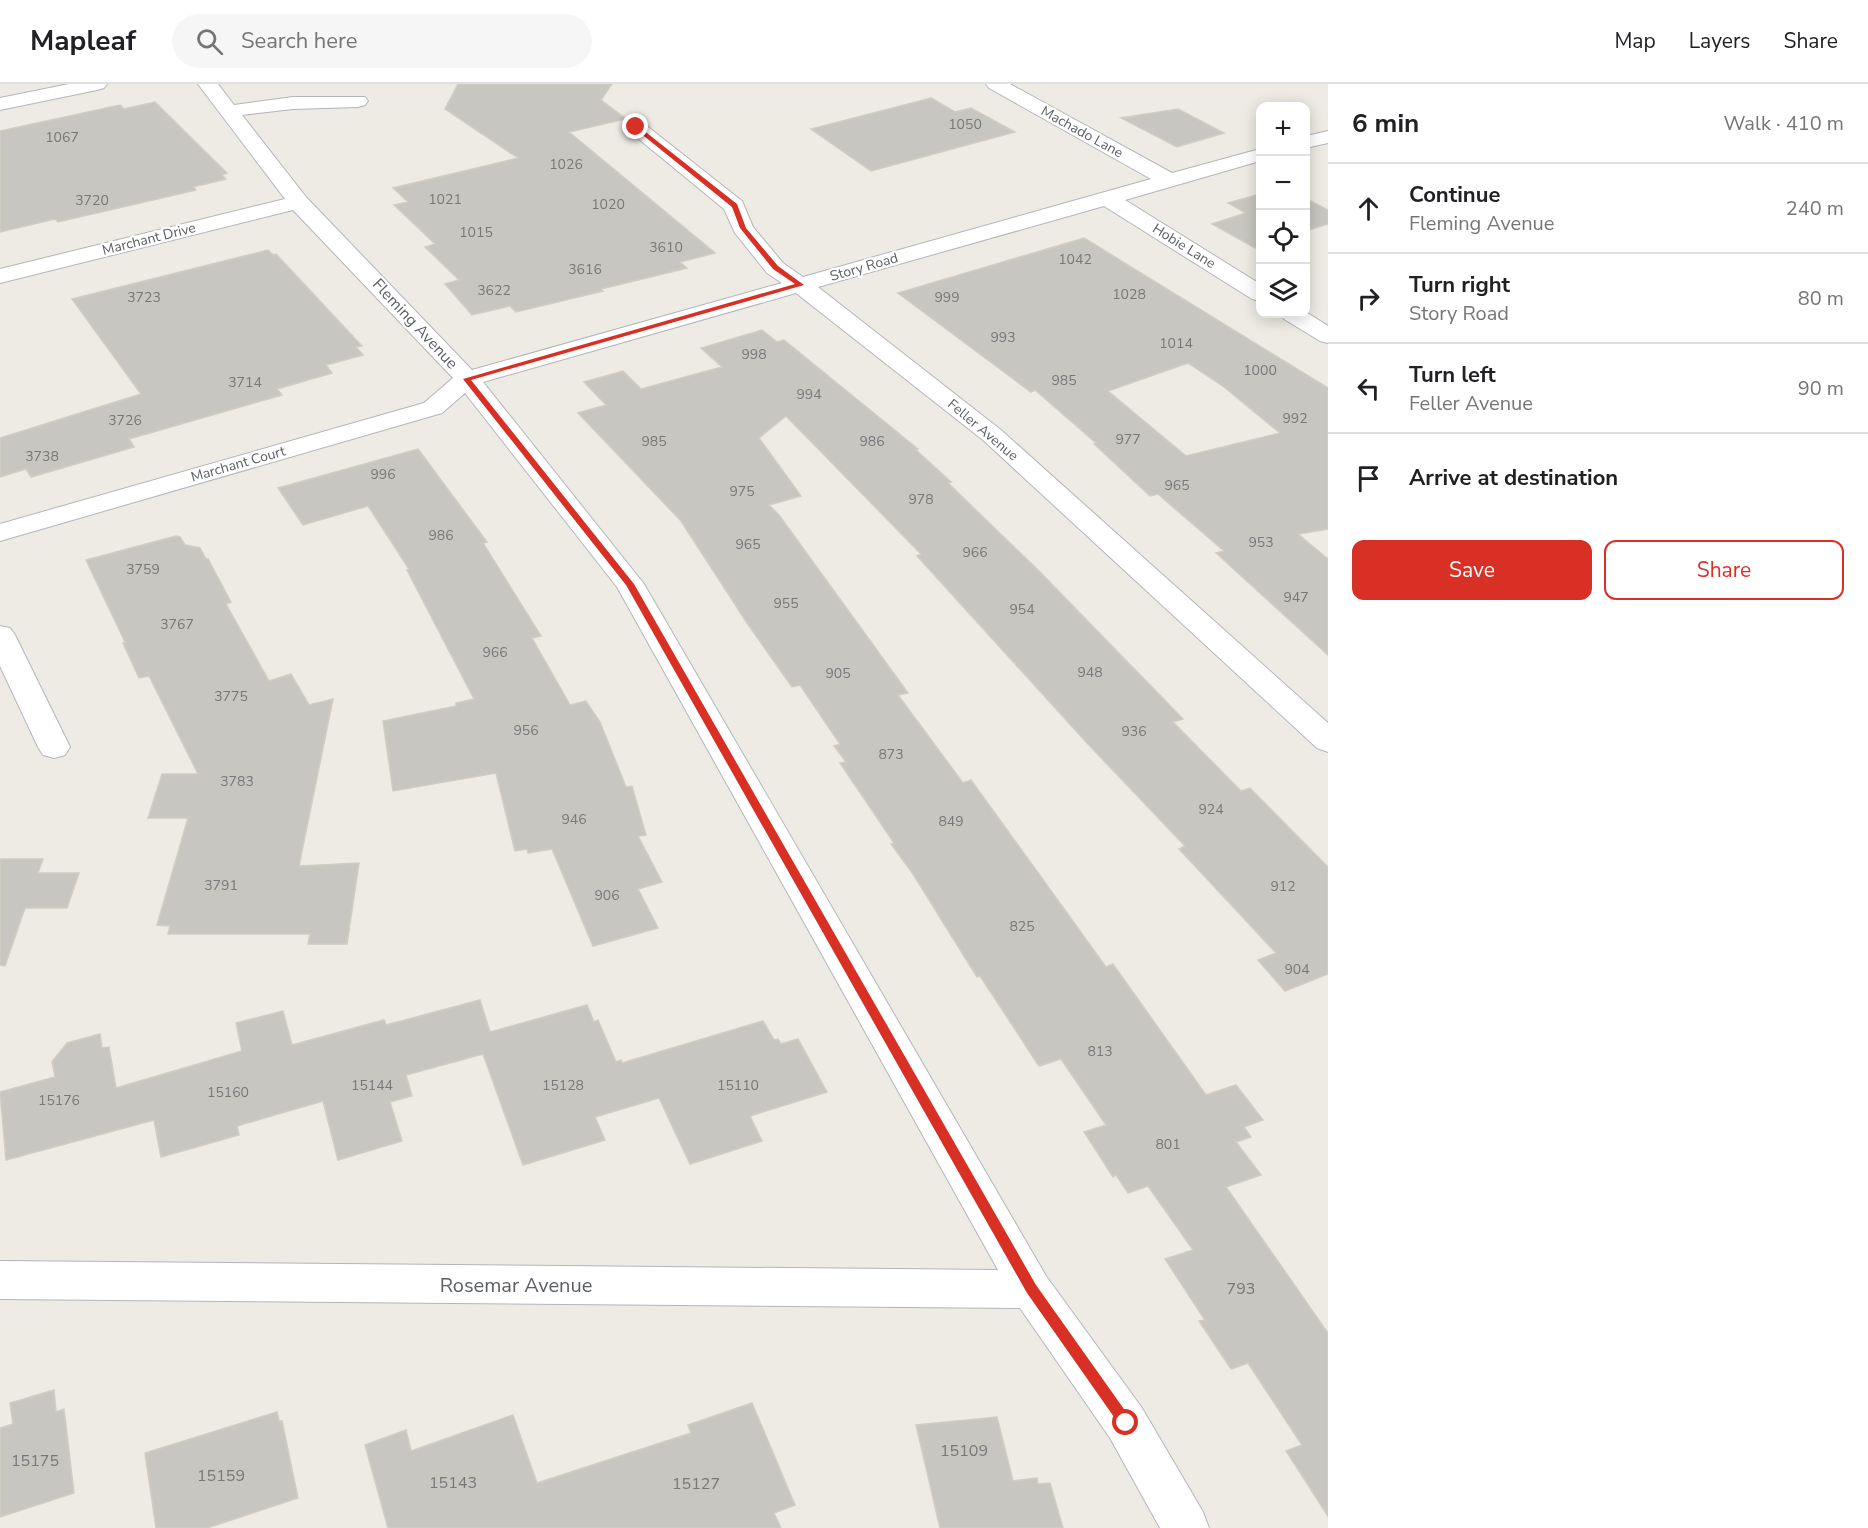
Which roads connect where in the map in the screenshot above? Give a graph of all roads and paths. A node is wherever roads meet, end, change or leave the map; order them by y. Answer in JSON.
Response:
{"nodes":[{"id":1,"x":96,"y":84,"type":"edge"},
{"id":2,"x":208,"y":84,"type":"edge"},
{"id":3,"x":996,"y":84,"type":"edge"},
{"id":4,"x":358,"y":101,"type":"dead end"},
{"id":5,"x":0,"y":104,"type":"edge"},
{"id":6,"x":230,"y":112,"type":"junction"},
{"id":7,"x":636,"y":127,"type":"dead end"},
{"id":8,"x":1328,"y":137,"type":"edge"},
{"id":9,"x":1310,"y":141,"type":"edge"},
{"id":10,"x":1256,"y":156,"type":"edge"},
{"id":11,"x":1168,"y":180,"type":"junction"},
{"id":12,"x":1107,"y":198,"type":"junction"},
{"id":13,"x":298,"y":202,"type":"junction"},
{"id":14,"x":0,"y":276,"type":"edge"},
{"id":15,"x":801,"y":285,"type":"junction"},
{"id":16,"x":1256,"y":291,"type":"edge"},
{"id":17,"x":1299,"y":318,"type":"edge"},
{"id":18,"x":1328,"y":336,"type":"edge"},
{"id":19,"x":467,"y":379,"type":"junction"},
{"id":20,"x":0,"y":533,"type":"edge"},
{"id":21,"x":0,"y":635,"type":"edge"},
{"id":22,"x":1328,"y":741,"type":"edge"},
{"id":23,"x":54,"y":747,"type":"dead end"},
{"id":24,"x":0,"y":1280,"type":"edge"},
{"id":25,"x":1031,"y":1289,"type":"junction"},
{"id":26,"x":1186,"y":1528,"type":"edge"}],
"edges":[{"from":1,"to":5,"type":"street"},
{"from":2,"to":6,"type":"street","name":"Fleming Avenue"},
{"from":3,"to":11,"type":"street","name":"Machado Lane"},
{"from":4,"to":6,"type":"street"},
{"from":6,"to":13,"type":"street","name":"Fleming Avenue"},
{"from":7,"to":15,"type":"street","name":"Feller Avenue"},
{"from":8,"to":9,"type":"street"},
{"from":10,"to":11,"type":"street","name":"Story Road"},
{"from":11,"to":12,"type":"street","name":"Story Road"},
{"from":12,"to":15,"type":"street","name":"Story Road"},
{"from":12,"to":16,"type":"street","name":"Hobie Lane"},
{"from":13,"to":14,"type":"street","name":"Marchant Drive"},
{"from":13,"to":19,"type":"street","name":"Fleming Avenue"},
{"from":15,"to":19,"type":"street","name":"Story Road"},
{"from":15,"to":22,"type":"street","name":"Feller Avenue"},
{"from":17,"to":18,"type":"street"},
{"from":19,"to":20,"type":"street","name":"Marchant Court"},
{"from":19,"to":25,"type":"street","name":"Fleming Avenue"},
{"from":21,"to":23,"type":"street"},
{"from":24,"to":25,"type":"street","name":"Rosemar Avenue"},
{"from":25,"to":26,"type":"street","name":"Fleming Avenue"}]}
